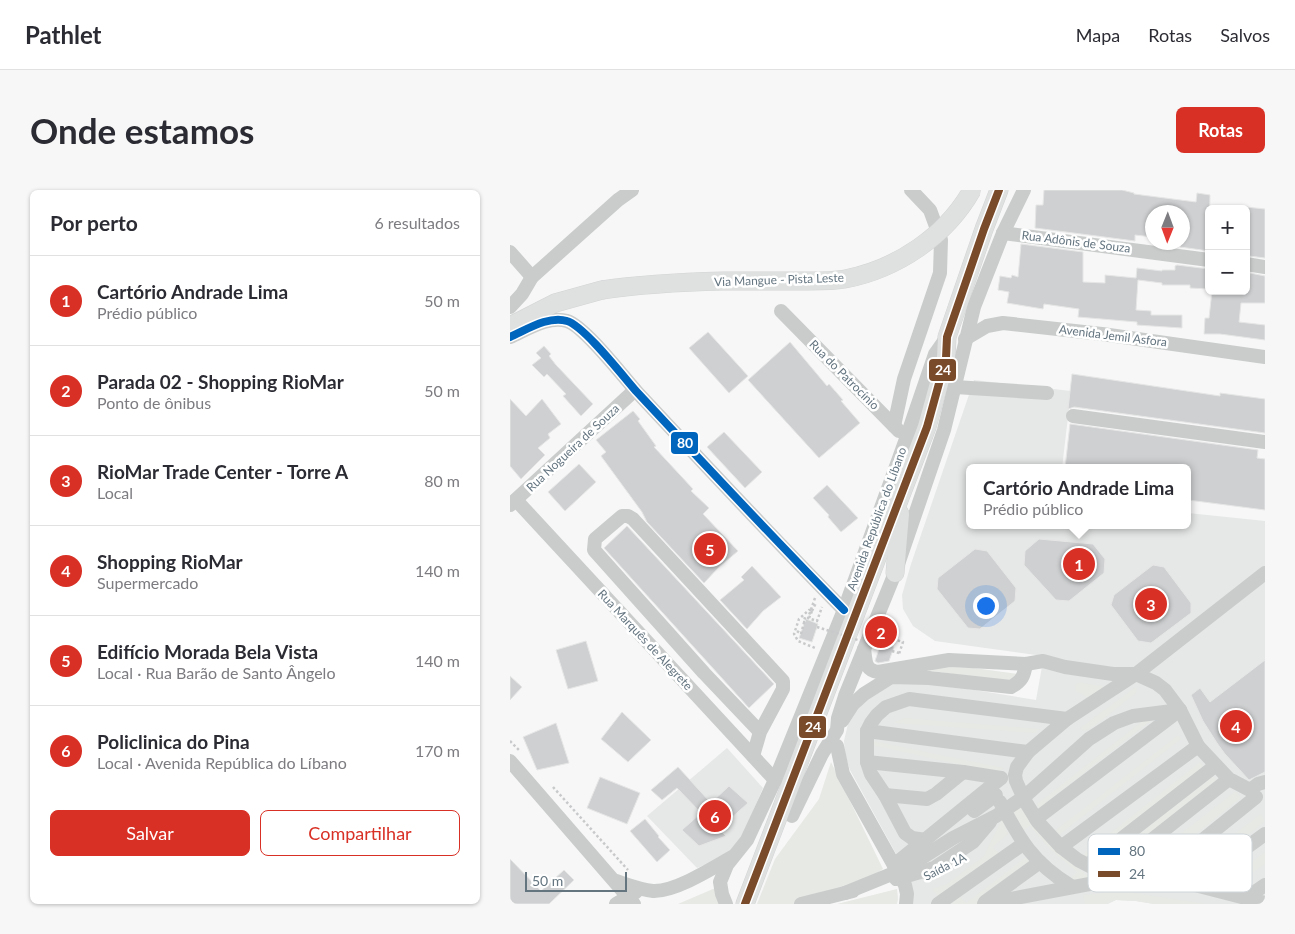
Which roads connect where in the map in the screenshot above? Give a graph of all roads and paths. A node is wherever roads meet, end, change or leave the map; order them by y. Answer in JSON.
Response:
{"nodes":[{"id":1,"x":632,"y":190,"type":"edge"},
{"id":2,"x":911,"y":190,"type":"edge"},
{"id":3,"x":972,"y":190,"type":"edge"},
{"id":4,"x":999,"y":190,"type":"edge"},
{"id":5,"x":1024,"y":190,"type":"edge"},
{"id":6,"x":1003,"y":233,"type":"junction"},
{"id":7,"x":510,"y":252,"type":"edge"},
{"id":8,"x":1205,"y":259,"type":"edge"},
{"id":9,"x":1250,"y":265,"type":"edge"},
{"id":10,"x":1265,"y":267,"type":"edge"},
{"id":11,"x":532,"y":277,"type":"junction"},
{"id":12,"x":510,"y":307,"type":"edge"},
{"id":13,"x":781,"y":311,"type":"dead end"},
{"id":14,"x":510,"y":326,"type":"edge"},
{"id":15,"x":950,"y":331,"type":"junction"},
{"id":16,"x":510,"y":337,"type":"edge"},
{"id":17,"x":965,"y":339,"type":"junction"},
{"id":18,"x":1265,"y":357,"type":"edge"},
{"id":19,"x":955,"y":387,"type":"junction"},
{"id":20,"x":635,"y":390,"type":"junction"},
{"id":21,"x":1047,"y":393,"type":"dead end"},
{"id":22,"x":1073,"y":416,"type":"dead end"},
{"id":23,"x":894,"y":426,"type":"junction"},
{"id":24,"x":906,"y":439,"type":"junction"},
{"id":25,"x":1265,"y":442,"type":"edge"},
{"id":26,"x":902,"y":491,"type":"junction"},
{"id":27,"x":513,"y":503,"type":"edge"},
{"id":28,"x":895,"y":573,"type":"junction"},
{"id":29,"x":1265,"y":573,"type":"edge"},
{"id":30,"x":816,"y":603,"type":"dead end"},
{"id":31,"x":822,"y":604,"type":"dead end"},
{"id":32,"x":844,"y":610,"type":"junction"},
{"id":33,"x":803,"y":615,"type":"junction"},
{"id":34,"x":808,"y":620,"type":"dead end"},
{"id":35,"x":804,"y":622,"type":"dead end"},
{"id":36,"x":817,"y":626,"type":"dead end"},
{"id":37,"x":888,"y":628,"type":"dead end"},
{"id":38,"x":884,"y":642,"type":"dead end"},
{"id":39,"x":903,"y":642,"type":"dead end"},
{"id":40,"x":891,"y":646,"type":"dead end"},
{"id":41,"x":880,"y":647,"type":"dead end"},
{"id":42,"x":864,"y":648,"type":"junction"},
{"id":43,"x":827,"y":653,"type":"junction"},
{"id":44,"x":1026,"y":664,"type":"junction"},
{"id":45,"x":1136,"y":674,"type":"junction"},
{"id":46,"x":1180,"y":710,"type":"junction"},
{"id":47,"x":1067,"y":719,"type":"junction"},
{"id":48,"x":837,"y":730,"type":"junction"},
{"id":49,"x":867,"y":731,"type":"junction"},
{"id":50,"x":760,"y":732,"type":"junction"},
{"id":51,"x":510,"y":741,"type":"edge"},
{"id":52,"x":1198,"y":746,"type":"junction"},
{"id":53,"x":1028,"y":752,"type":"junction"},
{"id":54,"x":523,"y":755,"type":"dead end"},
{"id":55,"x":752,"y":756,"type":"junction"},
{"id":56,"x":510,"y":761,"type":"edge"},
{"id":57,"x":867,"y":762,"type":"junction"},
{"id":58,"x":1215,"y":766,"type":"junction"},
{"id":59,"x":1017,"y":767,"type":"junction"},
{"id":60,"x":963,"y":772,"type":"junction"},
{"id":61,"x":1002,"y":778,"type":"junction"},
{"id":62,"x":1229,"y":779,"type":"junction"},
{"id":63,"x":775,"y":780,"type":"junction"},
{"id":64,"x":1265,"y":782,"type":"edge"},
{"id":65,"x":549,"y":783,"type":"dead end"},
{"id":66,"x":885,"y":795,"type":"junction"},
{"id":67,"x":996,"y":795,"type":"junction"},
{"id":68,"x":1024,"y":797,"type":"junction"},
{"id":69,"x":1257,"y":798,"type":"edge"},
{"id":70,"x":1000,"y":813,"type":"junction"},
{"id":71,"x":792,"y":816,"type":"dead end"},
{"id":72,"x":1036,"y":819,"type":"junction"},
{"id":73,"x":1127,"y":834,"type":"edge"},
{"id":74,"x":1159,"y":834,"type":"edge"},
{"id":75,"x":1211,"y":834,"type":"edge"},
{"id":76,"x":1265,"y":834,"type":"edge"},
{"id":77,"x":748,"y":840,"type":"junction"},
{"id":78,"x":926,"y":840,"type":"junction"},
{"id":79,"x":1252,"y":843,"type":"edge"},
{"id":80,"x":1023,"y":844,"type":"junction"},
{"id":81,"x":1061,"y":847,"type":"junction"},
{"id":82,"x":1040,"y":862,"type":"junction"},
{"id":83,"x":1088,"y":864,"type":"edge"},
{"id":84,"x":616,"y":881,"type":"junction"},
{"id":85,"x":1088,"y":883,"type":"edge"},
{"id":86,"x":1265,"y":885,"type":"edge"},
{"id":87,"x":1070,"y":886,"type":"junction"},
{"id":88,"x":646,"y":890,"type":"junction"},
{"id":89,"x":1222,"y":892,"type":"edge"},
{"id":90,"x":845,"y":893,"type":"junction"},
{"id":91,"x":1246,"y":898,"type":"junction"},
{"id":92,"x":632,"y":900,"type":"edge"},
{"id":93,"x":1265,"y":903,"type":"edge"},
{"id":94,"x":616,"y":904,"type":"edge"},
{"id":95,"x":726,"y":904,"type":"edge"},
{"id":96,"x":745,"y":904,"type":"edge"},
{"id":97,"x":801,"y":904,"type":"edge"},
{"id":98,"x":906,"y":904,"type":"edge"},
{"id":99,"x":938,"y":904,"type":"edge"},
{"id":100,"x":983,"y":904,"type":"edge"}],
"edges":[{"from":1,"to":11,"type":"street"},
{"from":2,"to":23,"type":"street"},
{"from":3,"to":14,"type":"main road","name":"Via Mangue - Pista Leste","bridge":true},
{"from":4,"to":15,"type":"main road"},
{"from":5,"to":6,"type":"street"},
{"from":6,"to":8,"type":"street","name":"Rua Adônis de Souza"},
{"from":6,"to":17,"type":"street"},
{"from":7,"to":11,"type":"street"},
{"from":9,"to":10,"type":"street"},
{"from":11,"to":12,"type":"street"},
{"from":13,"to":23,"type":"street","name":"Rua do Patrocínio"},
{"from":15,"to":24,"type":"street","name":"Avenida República do Líbano"},
{"from":15,"to":26,"type":"main road","name":"Avenida República do Líbano"},
{"from":16,"to":20,"type":"street"},
{"from":17,"to":18,"type":"street","name":"Avenida Jemil Asfora"},
{"from":17,"to":19,"type":"street"},
{"from":19,"to":21,"type":"street"},
{"from":19,"to":28,"type":"street"},
{"from":20,"to":27,"type":"street","name":"Rua Nogueira de Souza"},
{"from":20,"to":32,"type":"street"},
{"from":22,"to":25,"type":"street"},
{"from":23,"to":24,"type":"street","name":"Rua do Patrocínio"},
{"from":24,"to":32,"type":"street","name":"Avenida República do Líbano"},
{"from":26,"to":28,"type":"main road"},
{"from":26,"to":96,"type":"main road","name":"Avenida República do Líbano"},
{"from":27,"to":55,"type":"street","name":"Rua Marquês de Alegrete"},
{"from":28,"to":42,"type":"street"},
{"from":29,"to":45,"type":"street"},
{"from":30,"to":34,"type":"path","bridge":true},
{"from":31,"to":33,"type":"path"},
{"from":32,"to":43,"type":"street","name":"Avenida República do Líbano"},
{"from":33,"to":35,"type":"path"},
{"from":33,"to":43,"type":"path"},
{"from":36,"to":41,"type":"path","bridge":true},
{"from":37,"to":40,"type":"path","bridge":true},
{"from":38,"to":39,"type":"path"},
{"from":42,"to":44,"type":"street"},
{"from":42,"to":48,"type":"street"},
{"from":43,"to":63,"type":"street","name":"Avenida República do Líbano"},
{"from":44,"to":45,"type":"street"},
{"from":44,"to":48,"type":"street"},
{"from":45,"to":46,"type":"street"},
{"from":45,"to":47,"type":"street"},
{"from":46,"to":52,"type":"street"},
{"from":46,"to":68,"type":"street"},
{"from":46,"to":72,"type":"street"},
{"from":47,"to":49,"type":"street"},
{"from":47,"to":53,"type":"street"},
{"from":48,"to":71,"type":"street"},
{"from":48,"to":98,"type":"street","bridge":true},
{"from":49,"to":53,"type":"street"},
{"from":49,"to":57,"type":"street"},
{"from":50,"to":50,"type":"street"},
{"from":50,"to":55,"type":"street"},
{"from":51,"to":54,"type":"path"},
{"from":52,"to":58,"type":"street"},
{"from":52,"to":81,"type":"street"},
{"from":53,"to":59,"type":"street"},
{"from":55,"to":63,"type":"street","name":"Rua Marquês de Alegrete"},
{"from":56,"to":84,"type":"street"},
{"from":57,"to":60,"type":"street"},
{"from":57,"to":66,"type":"street"},
{"from":58,"to":62,"type":"street"},
{"from":58,"to":73,"type":"street"},
{"from":59,"to":61,"type":"street"},
{"from":59,"to":68,"type":"street"},
{"from":60,"to":61,"type":"street"},
{"from":60,"to":66,"type":"street"},
{"from":61,"to":67,"type":"street"},
{"from":61,"to":78,"type":"street"},
{"from":62,"to":69,"type":"street"},
{"from":62,"to":74,"type":"street"},
{"from":63,"to":77,"type":"street","name":"Avenida República do Líbano"},
{"from":64,"to":69,"type":"street"},
{"from":65,"to":88,"type":"path"},
{"from":66,"to":78,"type":"street"},
{"from":67,"to":70,"type":"street"},
{"from":67,"to":90,"type":"street"},
{"from":68,"to":70,"type":"street"},
{"from":68,"to":72,"type":"street"},
{"from":69,"to":75,"type":"street"},
{"from":70,"to":80,"type":"street"},
{"from":70,"to":90,"type":"street"},
{"from":70,"to":90,"type":"street","name":"Saída 1A"},
{"from":72,"to":81,"type":"street"},
{"from":76,"to":79,"type":"street"},
{"from":77,"to":88,"type":"street"},
{"from":77,"to":95,"type":"street"},
{"from":78,"to":90,"type":"street"},
{"from":80,"to":82,"type":"street"},
{"from":80,"to":99,"type":"street"},
{"from":81,"to":83,"type":"street"},
{"from":82,"to":87,"type":"street"},
{"from":82,"to":100,"type":"street"},
{"from":84,"to":88,"type":"street"},
{"from":84,"to":92,"type":"street"},
{"from":85,"to":87,"type":"street"},
{"from":86,"to":91,"type":"street"},
{"from":87,"to":100,"type":"street"},
{"from":88,"to":92,"type":"street"},
{"from":89,"to":91,"type":"street"},
{"from":90,"to":97,"type":"street"},
{"from":91,"to":93,"type":"street"},
{"from":92,"to":94,"type":"street"}]}
